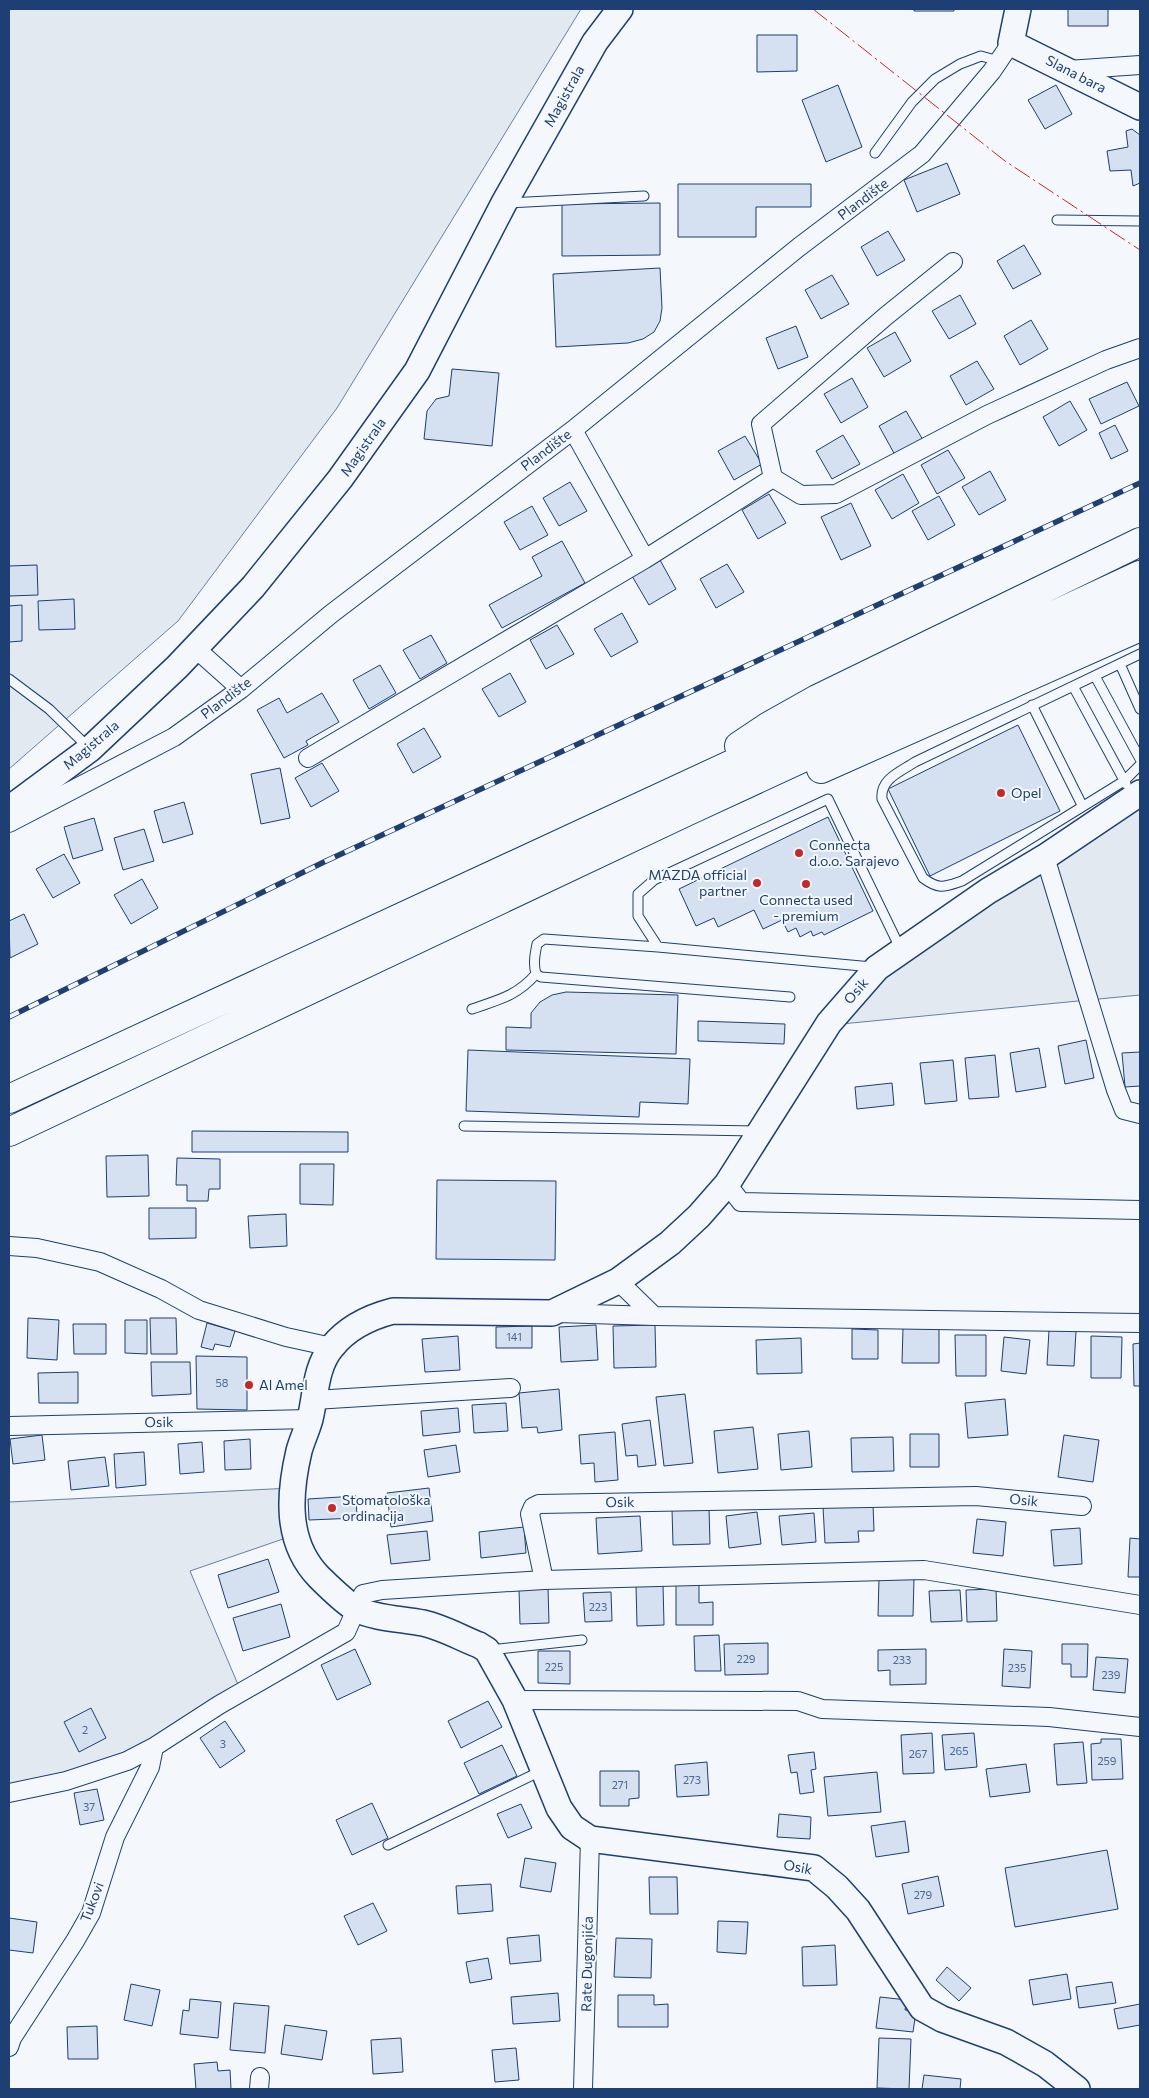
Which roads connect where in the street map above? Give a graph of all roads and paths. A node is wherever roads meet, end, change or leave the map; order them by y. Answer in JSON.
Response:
{"nodes":[{"id":1,"x":620,"y":9,"type":"edge"},
{"id":2,"x":1018,"y":9,"type":"edge"},
{"id":3,"x":1005,"y":52,"type":"junction"},
{"id":4,"x":1140,"y":65,"type":"edge"},
{"id":5,"x":1067,"y":70,"type":"junction"},
{"id":6,"x":1140,"y":107,"type":"edge"},
{"id":7,"x":874,"y":153,"type":"dead end"},
{"id":8,"x":644,"y":196,"type":"dead end"},
{"id":9,"x":504,"y":203,"type":"junction"},
{"id":10,"x":1057,"y":220,"type":"dead end"},
{"id":11,"x":1140,"y":221,"type":"edge"},
{"id":12,"x":953,"y":262,"type":"dead end"},
{"id":13,"x":1140,"y":348,"type":"edge"},
{"id":14,"x":572,"y":430,"type":"junction"},
{"id":15,"x":773,"y":478,"type":"junction"},
{"id":16,"x":1140,"y":542,"type":"edge"},
{"id":17,"x":646,"y":559,"type":"junction"},
{"id":18,"x":1140,"y":575,"type":"edge"},
{"id":19,"x":1140,"y":602,"type":"edge"},
{"id":20,"x":1140,"y":626,"type":"edge"},
{"id":21,"x":195,"y":648,"type":"junction"},
{"id":22,"x":1140,"y":654,"type":"edge"},
{"id":23,"x":1120,"y":664,"type":"junction"},
{"id":24,"x":1095,"y":676,"type":"junction"},
{"id":25,"x":9,"y":679,"type":"edge"},
{"id":26,"x":1073,"y":686,"type":"junction"},
{"id":27,"x":241,"y":688,"type":"junction"},
{"id":28,"x":1032,"y":705,"type":"junction"},
{"id":29,"x":1140,"y":709,"type":"edge"},
{"id":30,"x":90,"y":749,"type":"junction"},
{"id":31,"x":308,"y":758,"type":"dead end"},
{"id":32,"x":1140,"y":759,"type":"edge"},
{"id":33,"x":1140,"y":764,"type":"edge"},
{"id":34,"x":1133,"y":790,"type":"edge"},
{"id":35,"x":683,"y":801,"type":"junction"},
{"id":36,"x":1082,"y":806,"type":"junction"},
{"id":37,"x":9,"y":809,"type":"edge"},
{"id":38,"x":9,"y":823,"type":"edge"},
{"id":39,"x":1045,"y":857,"type":"junction"},
{"id":40,"x":658,"y":947,"type":"junction"},
{"id":41,"x":901,"y":951,"type":"junction"},
{"id":42,"x":877,"y":968,"type":"junction"},
{"id":43,"x":536,"y":974,"type":"junction"},
{"id":44,"x":790,"y":997,"type":"dead end"},
{"id":45,"x":472,"y":1009,"type":"dead end"},
{"id":46,"x":9,"y":1099,"type":"edge"},
{"id":47,"x":1140,"y":1114,"type":"edge"},
{"id":48,"x":464,"y":1126,"type":"dead end"},
{"id":49,"x":759,"y":1131,"type":"junction"},
{"id":50,"x":9,"y":1132,"type":"edge"},
{"id":51,"x":727,"y":1184,"type":"junction"},
{"id":52,"x":1140,"y":1210,"type":"edge"},
{"id":53,"x":9,"y":1246,"type":"edge"},
{"id":54,"x":618,"y":1280,"type":"junction"},
{"id":55,"x":552,"y":1313,"type":"junction"},
{"id":56,"x":654,"y":1316,"type":"junction"},
{"id":57,"x":1140,"y":1323,"type":"edge"},
{"id":58,"x":332,"y":1347,"type":"junction"},
{"id":59,"x":511,"y":1388,"type":"dead end"},
{"id":60,"x":312,"y":1409,"type":"junction"},
{"id":61,"x":9,"y":1426,"type":"edge"},
{"id":62,"x":1082,"y":1506,"type":"dead end"},
{"id":63,"x":544,"y":1580,"type":"junction"},
{"id":64,"x":1140,"y":1605,"type":"edge"},
{"id":65,"x":356,"y":1609,"type":"junction"},
{"id":66,"x":582,"y":1640,"type":"dead end"},
{"id":67,"x":487,"y":1650,"type":"junction"},
{"id":68,"x":515,"y":1700,"type":"junction"},
{"id":69,"x":1140,"y":1727,"type":"edge"},
{"id":70,"x":154,"y":1747,"type":"junction"},
{"id":71,"x":543,"y":1770,"type":"junction"},
{"id":72,"x":9,"y":1793,"type":"edge"},
{"id":73,"x":590,"y":1838,"type":"junction"},
{"id":74,"x":388,"y":1845,"type":"dead end"},
{"id":75,"x":9,"y":2047,"type":"edge"},
{"id":76,"x":584,"y":2089,"type":"edge"},
{"id":77,"x":1077,"y":2089,"type":"edge"}],
"edges":[{"from":1,"to":9,"type":"main road","name":"Magistrala"},
{"from":2,"to":3,"type":"main road","name":"Plandište"},
{"from":3,"to":5,"type":"main road","name":"Slana bara"},
{"from":3,"to":7,"type":"lane"},
{"from":3,"to":14,"type":"street","name":"Plandište"},
{"from":4,"to":5,"type":"street"},
{"from":5,"to":6,"type":"main road","name":"Slana bara"},
{"from":8,"to":9,"type":"lane"},
{"from":9,"to":21,"type":"main road","name":"Magistrala"},
{"from":10,"to":11,"type":"lane"},
{"from":12,"to":15,"type":"street"},
{"from":13,"to":15,"type":"street"},
{"from":14,"to":17,"type":"street"},
{"from":14,"to":27,"type":"street","name":"Plandište"},
{"from":15,"to":17,"type":"street"},
{"from":16,"to":35,"type":"highway"},
{"from":17,"to":31,"type":"street"},
{"from":18,"to":35,"type":"highway"},
{"from":19,"to":35,"type":"highway"},
{"from":20,"to":35,"type":"highway"},
{"from":21,"to":27,"type":"street"},
{"from":21,"to":30,"type":"main road","name":"Magistrala"},
{"from":22,"to":23,"type":"lane"},
{"from":23,"to":24,"type":"lane"},
{"from":23,"to":29,"type":"lane"},
{"from":24,"to":26,"type":"lane"},
{"from":24,"to":32,"type":"lane"},
{"from":25,"to":30,"type":"lane"},
{"from":26,"to":28,"type":"lane"},
{"from":26,"to":34,"type":"lane"},
{"from":27,"to":38,"type":"street","name":"Plandište"},
{"from":28,"to":36,"type":"lane"},
{"from":28,"to":36,"type":"lane"},
{"from":30,"to":37,"type":"main road","name":"Magistrala"},
{"from":33,"to":34,"type":"lane"},
{"from":34,"to":36,"type":"lane"},
{"from":34,"to":39,"type":"main road","name":"Osik"},
{"from":35,"to":46,"type":"highway"},
{"from":35,"to":50,"type":"highway"},
{"from":39,"to":41,"type":"main road","name":"Osik"},
{"from":39,"to":47,"type":"street"},
{"from":40,"to":41,"type":"lane"},
{"from":40,"to":42,"type":"lane"},
{"from":40,"to":43,"type":"lane"},
{"from":41,"to":42,"type":"main road","name":"Osik"},
{"from":42,"to":49,"type":"main road","name":"Osik"},
{"from":43,"to":44,"type":"lane"},
{"from":43,"to":45,"type":"lane"},
{"from":48,"to":49,"type":"lane"},
{"from":49,"to":51,"type":"main road","name":"Osik"},
{"from":51,"to":52,"type":"street"},
{"from":51,"to":54,"type":"main road","name":"Osik"},
{"from":53,"to":58,"type":"street"},
{"from":54,"to":55,"type":"main road","name":"Osik"},
{"from":54,"to":56,"type":"street"},
{"from":55,"to":56,"type":"street","name":"Osik"},
{"from":55,"to":58,"type":"main road","name":"Osik"},
{"from":56,"to":57,"type":"street","name":"Osik"},
{"from":58,"to":60,"type":"main road","name":"Osik"},
{"from":59,"to":60,"type":"street","name":"Osik"},
{"from":60,"to":61,"type":"street","name":"Osik"},
{"from":60,"to":65,"type":"main road","name":"Osik"},
{"from":62,"to":63,"type":"street","name":"Osik"},
{"from":63,"to":64,"type":"street"},
{"from":63,"to":65,"type":"street"},
{"from":65,"to":67,"type":"main road","name":"Osik"},
{"from":65,"to":70,"type":"street"},
{"from":66,"to":67,"type":"lane"},
{"from":67,"to":68,"type":"main road","name":"Osik"},
{"from":68,"to":69,"type":"street"},
{"from":68,"to":71,"type":"main road","name":"Osik"},
{"from":70,"to":72,"type":"street"},
{"from":70,"to":75,"type":"street","name":"Tukovi"},
{"from":71,"to":73,"type":"main road","name":"Osik"},
{"from":71,"to":74,"type":"lane"},
{"from":73,"to":76,"type":"street","name":"Rate Dugonjića"},
{"from":73,"to":77,"type":"main road","name":"Osik"}]}
